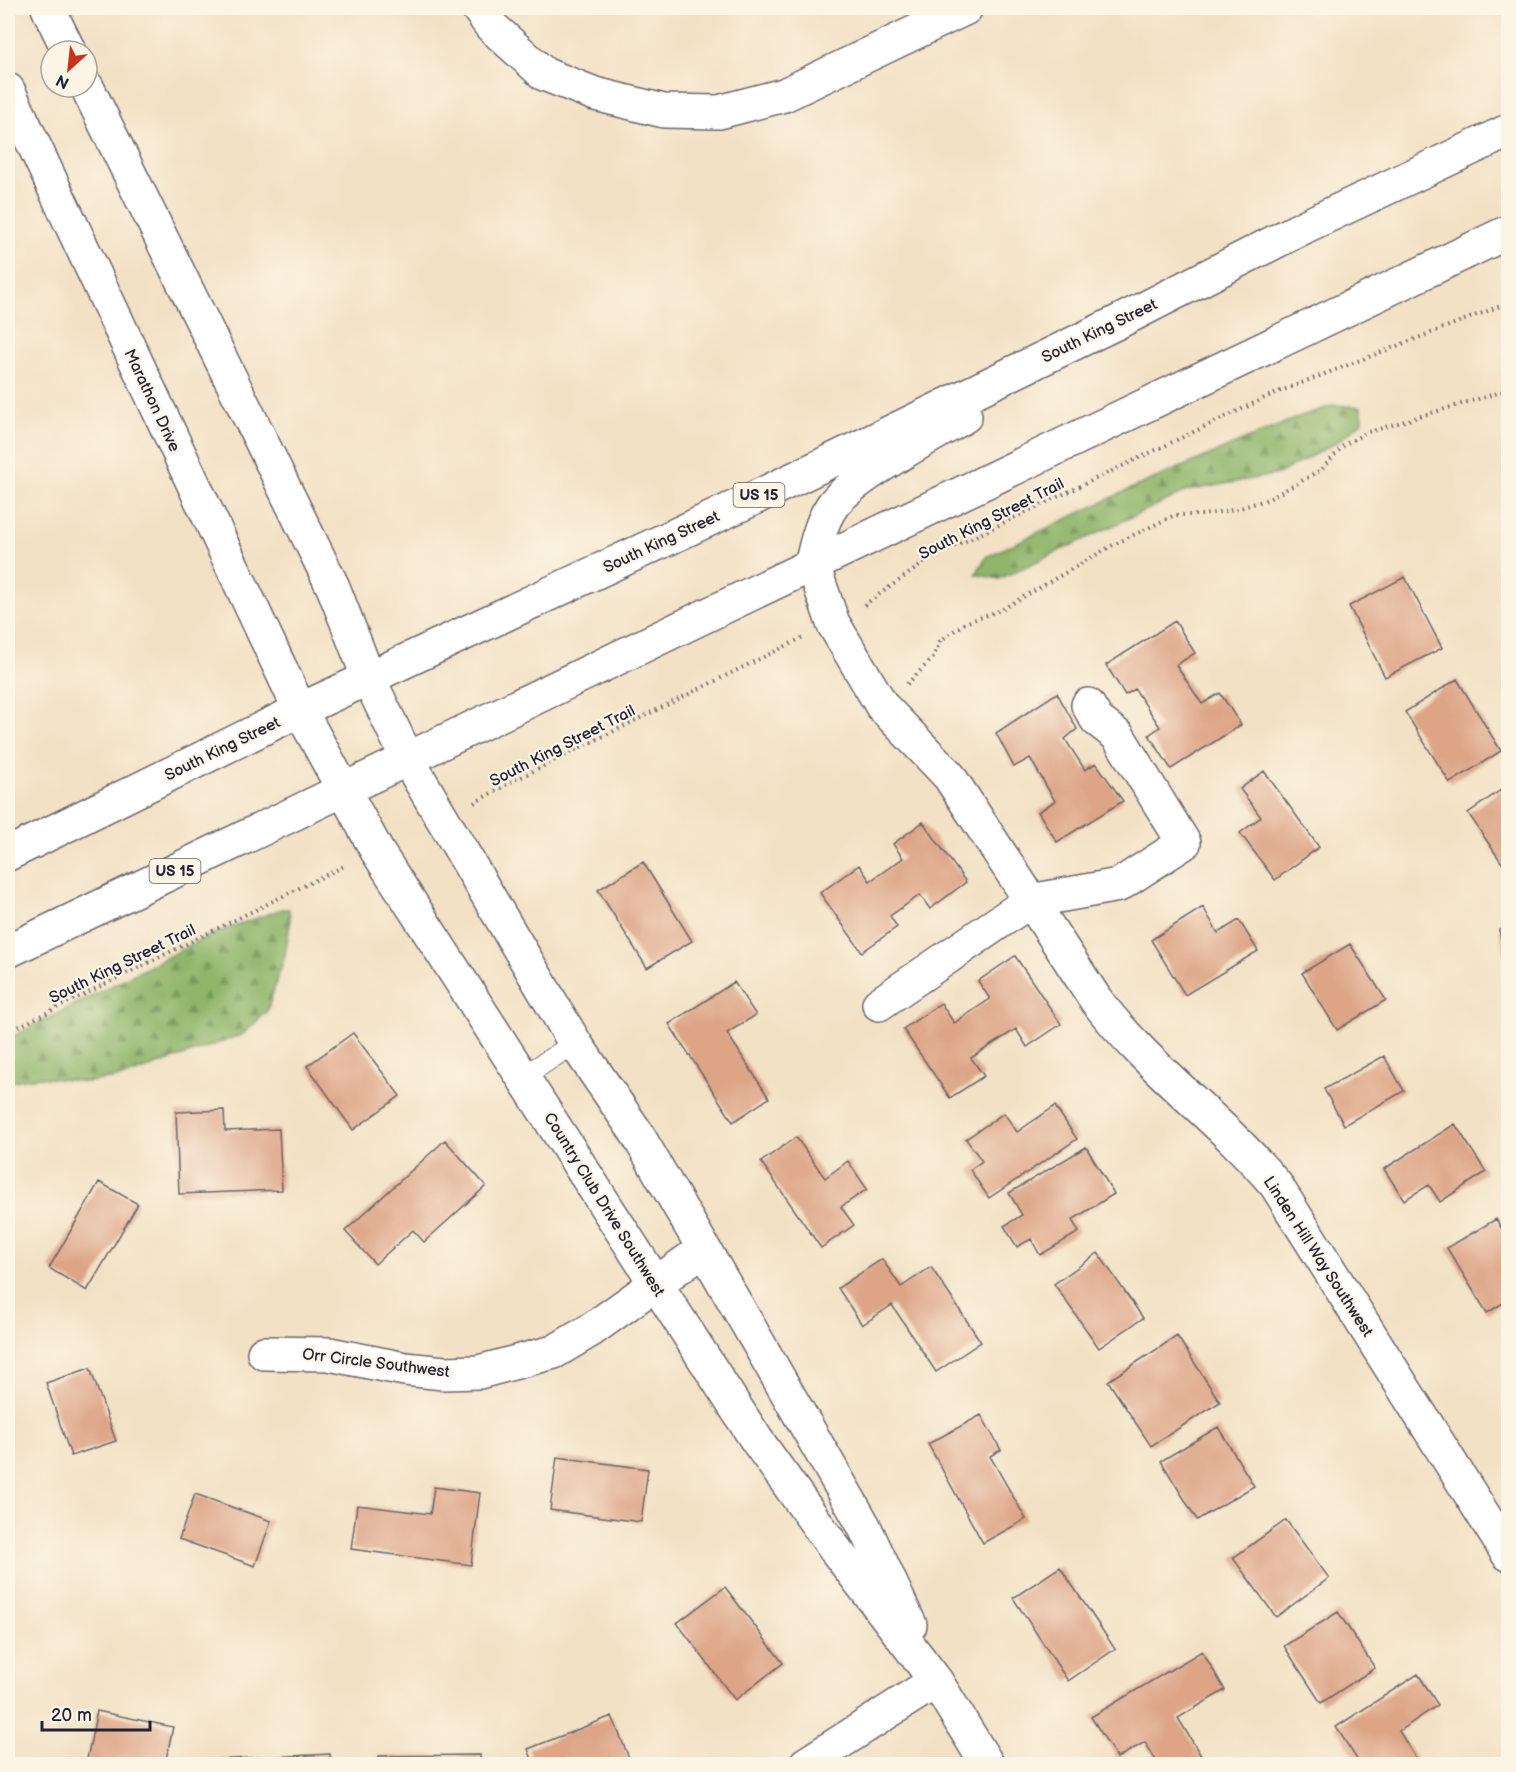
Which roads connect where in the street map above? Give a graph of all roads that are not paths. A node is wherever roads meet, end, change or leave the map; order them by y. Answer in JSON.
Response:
{"nodes":[{"id":1,"x":48,"y":8,"type":"edge"},
{"id":2,"x":478,"y":8,"type":"edge"},
{"id":3,"x":966,"y":8,"type":"edge"},
{"id":4,"x":63,"y":39,"type":"edge"},
{"id":5,"x":8,"y":90,"type":"edge"},
{"id":6,"x":93,"y":99,"type":"edge"},
{"id":7,"x":1509,"y":131,"type":"edge"},
{"id":8,"x":1509,"y":232,"type":"edge"},
{"id":9,"x":1120,"y":321,"type":"junction"},
{"id":10,"x":812,"y":562,"type":"junction"},
{"id":11,"x":369,"y":679,"type":"junction"},
{"id":12,"x":1088,"y":705,"type":"dead end"},
{"id":13,"x":300,"y":710,"type":"junction"},
{"id":14,"x":408,"y":760,"type":"junction"},
{"id":15,"x":343,"y":790,"type":"junction"},
{"id":16,"x":8,"y":855,"type":"edge"},
{"id":17,"x":1030,"y":902,"type":"junction"},
{"id":18,"x":8,"y":951,"type":"edge"},
{"id":19,"x":879,"y":1004,"type":"dead end"},
{"id":20,"x":576,"y":1042,"type":"junction"},
{"id":21,"x":525,"y":1076,"type":"junction"},
{"id":22,"x":704,"y":1249,"type":"junction"},
{"id":23,"x":655,"y":1282,"type":"junction"},
{"id":24,"x":264,"y":1353,"type":"dead end"},
{"id":25,"x":1509,"y":1554,"type":"edge"},
{"id":26,"x":936,"y":1681,"type":"junction"},
{"id":27,"x":806,"y":1764,"type":"edge"},
{"id":28,"x":987,"y":1764,"type":"edge"}],
"edges":[{"from":1,"to":4,"type":"main road"},
{"from":2,"to":3,"type":"main road"},
{"from":5,"to":13,"type":"main road","name":"Marathon Drive"},
{"from":6,"to":11,"type":"main road"},
{"from":7,"to":9,"type":"main road","name":"South King Street","number":"US 15"},
{"from":8,"to":10,"type":"main road","number":"US 15"},
{"from":9,"to":10,"type":"main road"},
{"from":9,"to":11,"type":"main road","name":"South King Street","number":"US 15"},
{"from":10,"to":14,"type":"main road","number":"US 15"},
{"from":10,"to":17,"type":"main road","name":"Linden Hill Way Southwest"},
{"from":11,"to":13,"type":"main road","name":"South King Street","number":"US 15"},
{"from":11,"to":14,"type":"main road","name":"Country Club Drive Southwest"},
{"from":12,"to":17,"type":"main road"},
{"from":13,"to":15,"type":"main road","name":"Country Club Drive Southwest"},
{"from":13,"to":16,"type":"main road","name":"South King Street","number":"US 15"},
{"from":14,"to":15,"type":"main road","number":"US 15"},
{"from":14,"to":20,"type":"main road","name":"Country Club Drive Southwest"},
{"from":15,"to":18,"type":"main road","number":"US 15"},
{"from":15,"to":21,"type":"main road","name":"Country Club Drive Southwest"},
{"from":17,"to":19,"type":"main road"},
{"from":17,"to":25,"type":"main road","name":"Linden Hill Way Southwest"},
{"from":20,"to":21,"type":"lane"},
{"from":20,"to":22,"type":"main road","name":"Country Club Drive Southwest"},
{"from":21,"to":23,"type":"main road","name":"Country Club Drive Southwest"},
{"from":22,"to":23,"type":"main road","name":"Orr Circle Southwest"},
{"from":22,"to":26,"type":"main road","name":"Country Club Drive Southwest"},
{"from":23,"to":24,"type":"main road","name":"Orr Circle Southwest"},
{"from":23,"to":26,"type":"main road","name":"Country Club Drive Southwest"},
{"from":26,"to":27,"type":"main road"},
{"from":26,"to":28,"type":"main road","name":"Country Club Drive Southwest"}]}
